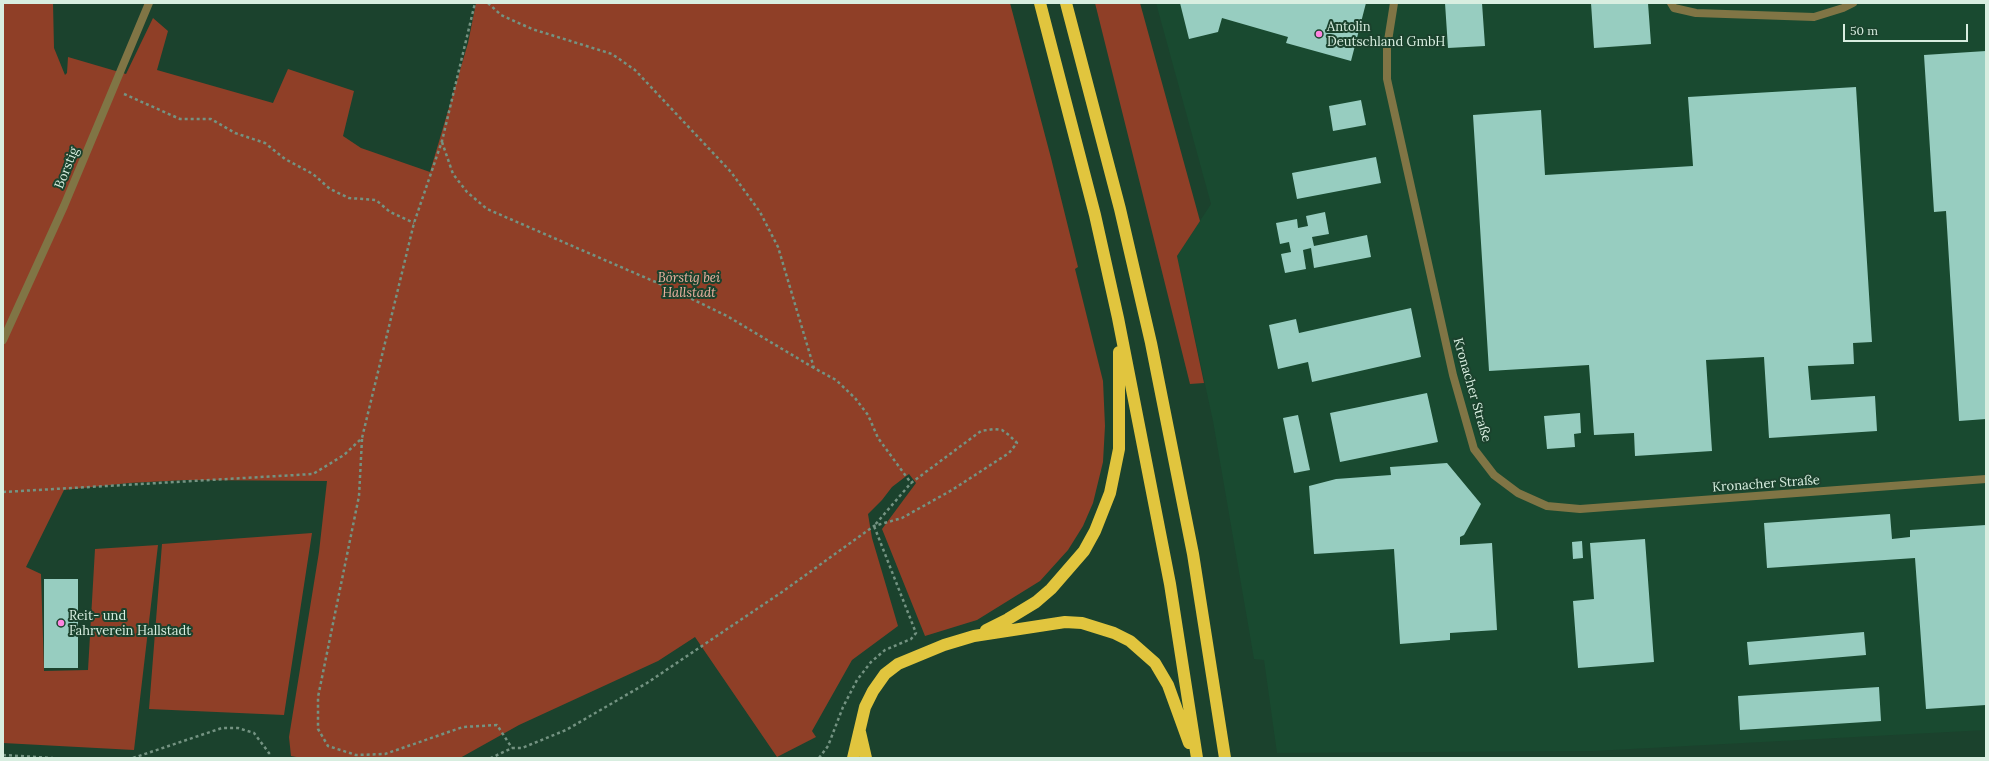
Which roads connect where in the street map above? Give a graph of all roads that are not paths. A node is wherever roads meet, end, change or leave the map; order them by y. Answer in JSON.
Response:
{"nodes":[{"id":1,"x":149,"y":3,"type":"edge"},
{"id":2,"x":1040,"y":3,"type":"edge"},
{"id":3,"x":1066,"y":3,"type":"edge"},
{"id":4,"x":1394,"y":3,"type":"edge"},
{"id":5,"x":1671,"y":3,"type":"edge"},
{"id":6,"x":1854,"y":3,"type":"edge"},
{"id":7,"x":1118,"y":318,"type":"junction"},
{"id":8,"x":3,"y":340,"type":"edge"},
{"id":9,"x":1986,"y":479,"type":"edge"},
{"id":10,"x":974,"y":636,"type":"junction"},
{"id":11,"x":859,"y":729,"type":"junction"},
{"id":12,"x":852,"y":756,"type":"edge"},
{"id":13,"x":866,"y":758,"type":"edge"},
{"id":14,"x":1193,"y":758,"type":"edge"},
{"id":15,"x":1197,"y":758,"type":"edge"},
{"id":16,"x":1224,"y":758,"type":"edge"}],
"edges":[{"from":1,"to":8,"type":"street","name":"Borstig"},
{"from":2,"to":7,"type":"highway"},
{"from":3,"to":16,"type":"highway"},
{"from":4,"to":9,"type":"street","name":"Kronacher Straße"},
{"from":5,"to":6,"type":"street"},
{"from":7,"to":10,"type":"highway"},
{"from":7,"to":15,"type":"highway"},
{"from":10,"to":11,"type":"highway"},
{"from":10,"to":14,"type":"highway"},
{"from":11,"to":12,"type":"highway"},
{"from":11,"to":13,"type":"highway"}]}
